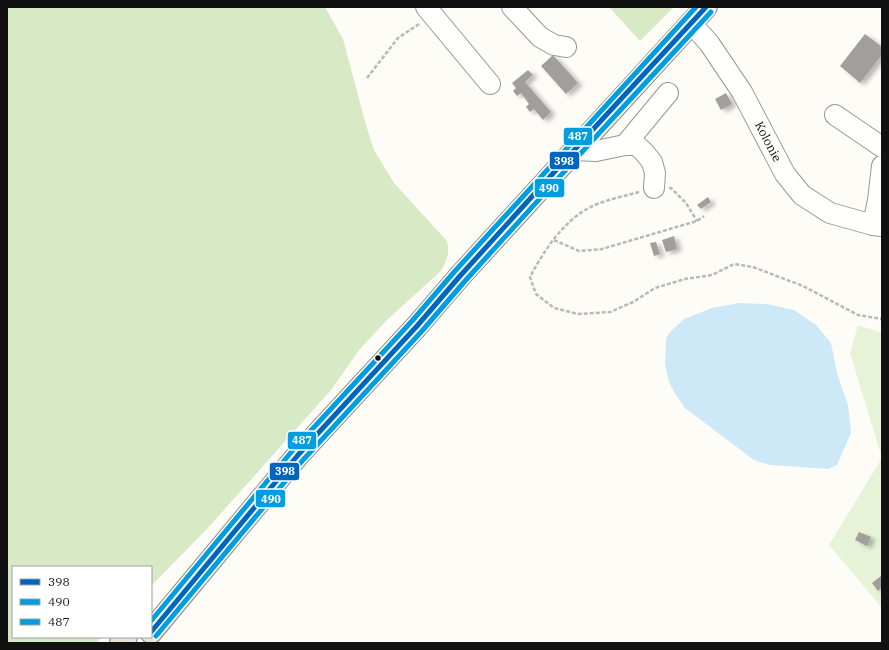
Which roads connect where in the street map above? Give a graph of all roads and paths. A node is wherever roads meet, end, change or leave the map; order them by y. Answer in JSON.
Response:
{"nodes":[{"id":1,"x":512,"y":7,"type":"edge"},
{"id":2,"x":706,"y":7,"type":"edge"},
{"id":3,"x":430,"y":12,"type":"edge"},
{"id":4,"x":691,"y":23,"type":"junction"},
{"id":5,"x":566,"y":47,"type":"dead end"},
{"id":6,"x":367,"y":78,"type":"dead end"},
{"id":7,"x":490,"y":84,"type":"dead end"},
{"id":8,"x":668,"y":92,"type":"dead end"},
{"id":9,"x":835,"y":115,"type":"dead end"},
{"id":10,"x":625,"y":145,"type":"junction"},
{"id":11,"x":882,"y":147,"type":"edge"},
{"id":12,"x":575,"y":150,"type":"junction"},
{"id":13,"x":882,"y":166,"type":"edge"},
{"id":14,"x":654,"y":188,"type":"junction"},
{"id":15,"x":704,"y":216,"type":"dead end"},
{"id":16,"x":697,"y":221,"type":"junction"},
{"id":17,"x":879,"y":224,"type":"edge"},
{"id":18,"x":554,"y":240,"type":"junction"},
{"id":19,"x":460,"y":276,"type":"junction"},
{"id":20,"x":882,"y":319,"type":"edge"},
{"id":21,"x":180,"y":596,"type":"junction"},
{"id":22,"x":152,"y":608,"type":"edge"},
{"id":23,"x":152,"y":631,"type":"edge"},
{"id":24,"x":151,"y":643,"type":"edge"}],
"edges":[{"from":1,"to":5,"type":"street"},
{"from":2,"to":4,"type":"main road"},
{"from":3,"to":6,"type":"path"},
{"from":3,"to":7,"type":"street"},
{"from":4,"to":12,"type":"main road"},
{"from":4,"to":17,"type":"street","name":"Kolonie"},
{"from":8,"to":10,"type":"street"},
{"from":9,"to":11,"type":"street"},
{"from":10,"to":12,"type":"street"},
{"from":10,"to":14,"type":"street"},
{"from":12,"to":19,"type":"main road"},
{"from":13,"to":17,"type":"street"},
{"from":14,"to":16,"type":"path"},
{"from":14,"to":18,"type":"path"},
{"from":15,"to":16,"type":"path"},
{"from":16,"to":18,"type":"path"},
{"from":18,"to":20,"type":"path"},
{"from":19,"to":21,"type":"highway"},
{"from":19,"to":22,"type":"highway"},
{"from":21,"to":23,"type":"highway"},
{"from":21,"to":24,"type":"street"}]}
